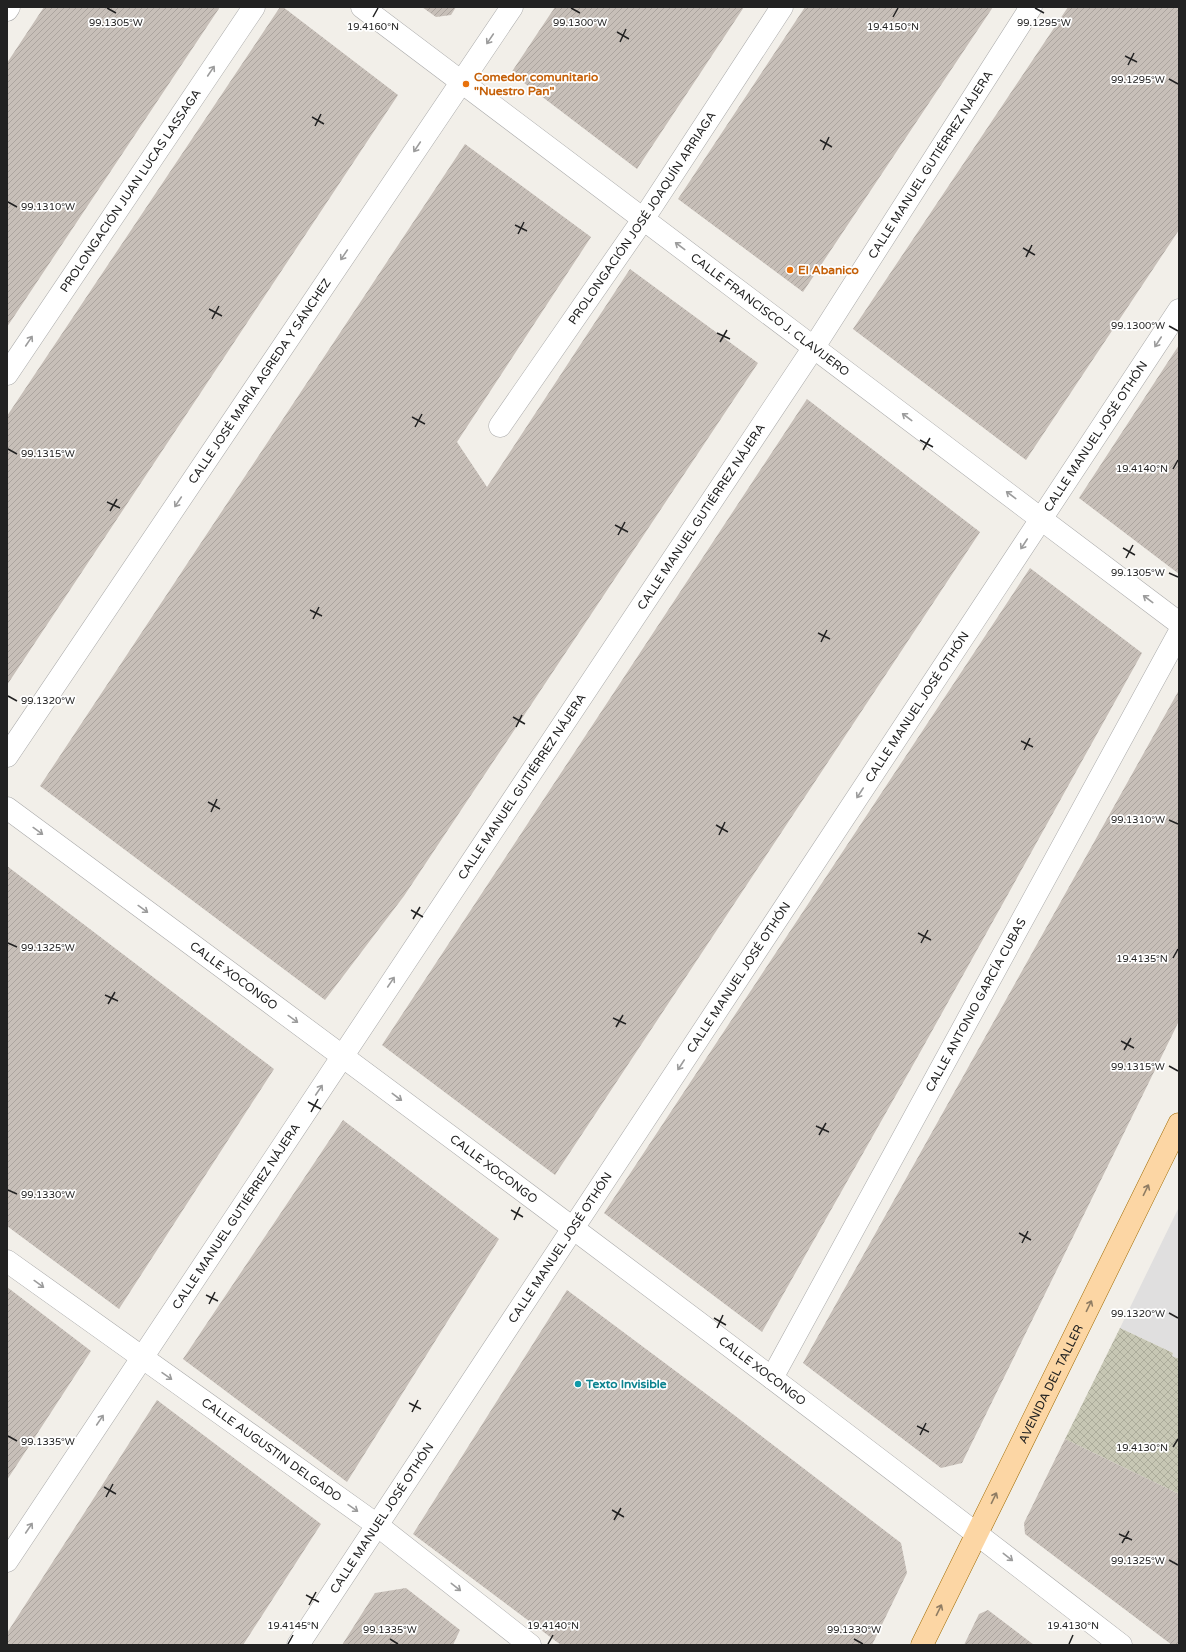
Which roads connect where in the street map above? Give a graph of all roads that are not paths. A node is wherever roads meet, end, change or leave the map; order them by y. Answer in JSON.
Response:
{"nodes":[{"id":1,"x":9,"y":7,"type":"edge"},
{"id":2,"x":254,"y":7,"type":"edge"},
{"id":3,"x":362,"y":7,"type":"edge"},
{"id":4,"x":512,"y":7,"type":"edge"},
{"id":5,"x":782,"y":7,"type":"edge"},
{"id":6,"x":1031,"y":7,"type":"edge"},
{"id":7,"x":7,"y":10,"type":"edge"},
{"id":8,"x":461,"y":82,"type":"junction"},
{"id":9,"x":644,"y":218,"type":"junction"},
{"id":10,"x":1179,"y":310,"type":"edge"},
{"id":11,"x":814,"y":347,"type":"junction"},
{"id":12,"x":7,"y":374,"type":"edge"},
{"id":13,"x":500,"y":426,"type":"dead end"},
{"id":14,"x":1041,"y":518,"type":"junction"},
{"id":15,"x":1179,"y":622,"type":"edge"},
{"id":16,"x":1179,"y":633,"type":"edge"},
{"id":17,"x":7,"y":756,"type":"edge"},
{"id":18,"x":7,"y":808,"type":"edge"},
{"id":19,"x":343,"y":1056,"type":"junction"},
{"id":20,"x":1179,"y":1124,"type":"edge"},
{"id":21,"x":572,"y":1229,"type":"junction"},
{"id":22,"x":7,"y":1261,"type":"edge"},
{"id":23,"x":142,"y":1358,"type":"junction"},
{"id":24,"x":772,"y":1378,"type":"junction"},
{"id":25,"x":377,"y":1525,"type":"junction"},
{"id":26,"x":977,"y":1533,"type":"junction"},
{"id":27,"x":7,"y":1561,"type":"edge"},
{"id":28,"x":298,"y":1645,"type":"edge"},
{"id":29,"x":530,"y":1645,"type":"edge"},
{"id":30,"x":922,"y":1645,"type":"edge"},
{"id":31,"x":1121,"y":1645,"type":"edge"}],
"edges":[{"from":1,"to":7,"type":"street"},
{"from":12,"to":2,"type":"street","name":"PROLONGACIÓN JUAN LUCAS LASSAGA","one_way":true},
{"from":3,"to":8,"type":"street","name":"CALLE FRANCISCO J. CLAVIJERO"},
{"from":4,"to":8,"type":"street","name":"CALLE JOSÉ MARÍA AGREDA Y SÁNCHEZ","one_way":true},
{"from":5,"to":9,"type":"street","name":"PROLONGACIÓN JOSÉ JOAQUÍN ARRIAGA"},
{"from":6,"to":11,"type":"street","name":"CALLE MANUEL GUTIÉRREZ NÁJERA"},
{"from":8,"to":9,"type":"street","name":"CALLE FRANCISCO J. CLAVIJERO"},
{"from":8,"to":17,"type":"street","name":"CALLE JOSÉ MARÍA AGREDA Y SÁNCHEZ","one_way":true},
{"from":11,"to":9,"type":"street","name":"CALLE FRANCISCO J. CLAVIJERO","one_way":true},
{"from":9,"to":13,"type":"street","name":"PROLONGACIÓN JOSÉ JOAQUÍN ARRIAGA"},
{"from":10,"to":14,"type":"street","name":"CALLE MANUEL JOSÉ OTHÓN","one_way":true},
{"from":14,"to":11,"type":"street","name":"CALLE FRANCISCO J. CLAVIJERO","one_way":true},
{"from":19,"to":11,"type":"street","name":"CALLE MANUEL GUTIÉRREZ NÁJERA","one_way":true},
{"from":15,"to":14,"type":"street","name":"CALLE FRANCISCO J. CLAVIJERO","one_way":true},
{"from":14,"to":21,"type":"street","name":"CALLE MANUEL JOSÉ OTHÓN","one_way":true},
{"from":16,"to":24,"type":"street","name":"CALLE ANTONIO GARCÍA CUBAS"},
{"from":18,"to":19,"type":"street","name":"CALLE XOCONGO","one_way":true},
{"from":19,"to":21,"type":"street","name":"CALLE XOCONGO","one_way":true},
{"from":23,"to":19,"type":"street","name":"CALLE MANUEL GUTIÉRREZ NÁJERA","one_way":true},
{"from":26,"to":20,"type":"main road","name":"AVENIDA DEL TALLER","one_way":true},
{"from":21,"to":24,"type":"street","name":"CALLE XOCONGO"},
{"from":21,"to":25,"type":"street","name":"CALLE MANUEL JOSÉ OTHÓN"},
{"from":22,"to":23,"type":"street","name":"CALLE AUGUSTIN DELGADO","one_way":true},
{"from":23,"to":25,"type":"street","name":"CALLE AUGUSTIN DELGADO","one_way":true},
{"from":27,"to":23,"type":"street","name":"CALLE MANUEL GUTIÉRREZ NÁJERA","one_way":true},
{"from":24,"to":26,"type":"street","name":"CALLE XOCONGO"},
{"from":25,"to":28,"type":"street","name":"CALLE MANUEL JOSÉ OTHÓN"},
{"from":25,"to":29,"type":"street","name":"CALLE AUGUSTIN DELGADO","one_way":true},
{"from":30,"to":26,"type":"main road","name":"AVENIDA DEL TALLER","one_way":true},
{"from":26,"to":31,"type":"street","name":"CALLE XOCONGO","one_way":true}]}
